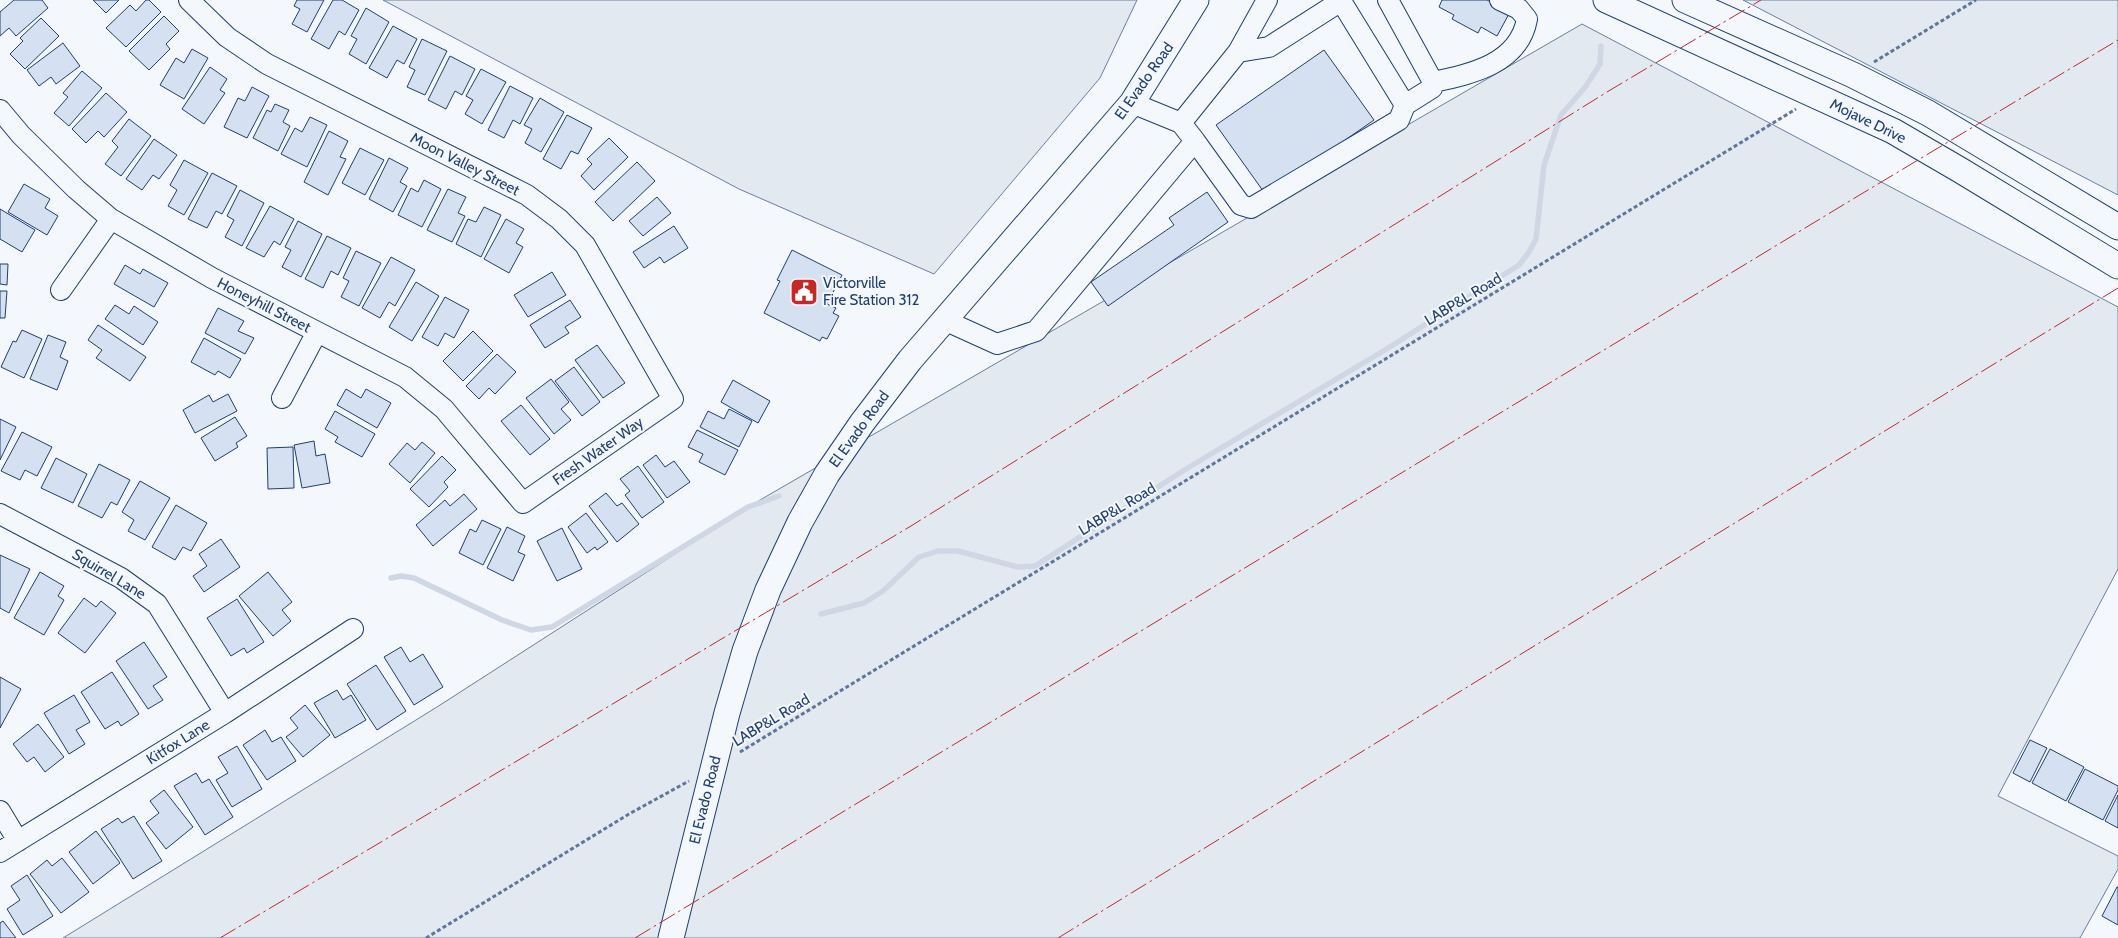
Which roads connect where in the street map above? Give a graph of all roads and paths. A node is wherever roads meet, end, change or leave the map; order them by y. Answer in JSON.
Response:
{"nodes":[{"id":1,"x":189,"y":0,"type":"edge"},
{"id":2,"x":1196,"y":0,"type":"edge"},
{"id":3,"x":1267,"y":0,"type":"edge"},
{"id":4,"x":1341,"y":0,"type":"edge"},
{"id":5,"x":1388,"y":0,"type":"edge"},
{"id":6,"x":1500,"y":0,"type":"edge"},
{"id":7,"x":1606,"y":0,"type":"edge"},
{"id":8,"x":1685,"y":0,"type":"edge"},
{"id":9,"x":1976,"y":0,"type":"edge"},
{"id":10,"x":1238,"y":52,"type":"junction"},
{"id":11,"x":1853,"y":75,"type":"junction"},
{"id":12,"x":1433,"y":82,"type":"junction"},
{"id":13,"x":1818,"y":96,"type":"junction"},
{"id":14,"x":1132,"y":103,"type":"junction"},
{"id":15,"x":1405,"y":105,"type":"junction"},
{"id":16,"x":0,"y":110,"type":"edge"},
{"id":17,"x":1181,"y":123,"type":"junction"},
{"id":18,"x":1195,"y":141,"type":"junction"},
{"id":19,"x":111,"y":220,"type":"junction"},
{"id":20,"x":2118,"y":227,"type":"edge"},
{"id":21,"x":2118,"y":266,"type":"edge"},
{"id":22,"x":61,"y":290,"type":"dead end"},
{"id":23,"x":944,"y":320,"type":"junction"},
{"id":24,"x":317,"y":332,"type":"junction"},
{"id":25,"x":282,"y":398,"type":"dead end"},
{"id":26,"x":673,"y":399,"type":"joint"},
{"id":27,"x":523,"y":503,"type":"joint"},
{"id":28,"x":0,"y":514,"type":"edge"},
{"id":29,"x":354,"y":629,"type":"dead end"},
{"id":30,"x":225,"y":713,"type":"junction"},
{"id":31,"x":713,"y":768,"type":"junction"},
{"id":32,"x":0,"y":811,"type":"edge"},
{"id":33,"x":18,"y":841,"type":"junction"},
{"id":34,"x":0,"y":852,"type":"edge"},
{"id":35,"x":426,"y":938,"type":"edge"},
{"id":36,"x":671,"y":938,"type":"edge"}],
"edges":[{"from":1,"to":26,"type":"street","name":"Moon Valley Street"},
{"from":2,"to":14,"type":"main road","name":"El Evado Road"},
{"from":3,"to":10,"type":"street"},
{"from":4,"to":10,"type":"street"},
{"from":4,"to":15,"type":"street"},
{"from":5,"to":12,"type":"street"},
{"from":6,"to":12,"type":"street"},
{"from":7,"to":13,"type":"main road","name":"Mojave Drive"},
{"from":8,"to":11,"type":"main road"},
{"from":9,"to":11,"type":"path"},
{"from":10,"to":17,"type":"street"},
{"from":11,"to":20,"type":"main road"},
{"from":12,"to":15,"type":"street"},
{"from":13,"to":21,"type":"main road","name":"Mojave Drive"},
{"from":13,"to":31,"type":"path","name":"LABP&L Road"},
{"from":14,"to":17,"type":"street"},
{"from":14,"to":23,"type":"main road","name":"El Evado Road"},
{"from":15,"to":18,"type":"street"},
{"from":16,"to":19,"type":"street","name":"Honeyhill Street"},
{"from":17,"to":18,"type":"street"},
{"from":18,"to":23,"type":"street"},
{"from":19,"to":22,"type":"street"},
{"from":19,"to":24,"type":"street","name":"Honeyhill Street"},
{"from":23,"to":31,"type":"main road","name":"El Evado Road"},
{"from":24,"to":25,"type":"street"},
{"from":24,"to":27,"type":"street","name":"Honeyhill Street"},
{"from":26,"to":27,"type":"street","name":"Fresh Water Way"},
{"from":28,"to":30,"type":"street","name":"Squirrel Lane"},
{"from":29,"to":30,"type":"street","name":"Kitfox Lane"},
{"from":30,"to":33,"type":"street","name":"Kitfox Lane"},
{"from":31,"to":35,"type":"path","name":"LABP&L Road"},
{"from":31,"to":36,"type":"main road","name":"El Evado Road"},
{"from":32,"to":33,"type":"street"},
{"from":33,"to":34,"type":"street","name":"Kitfox Lane"}]}
